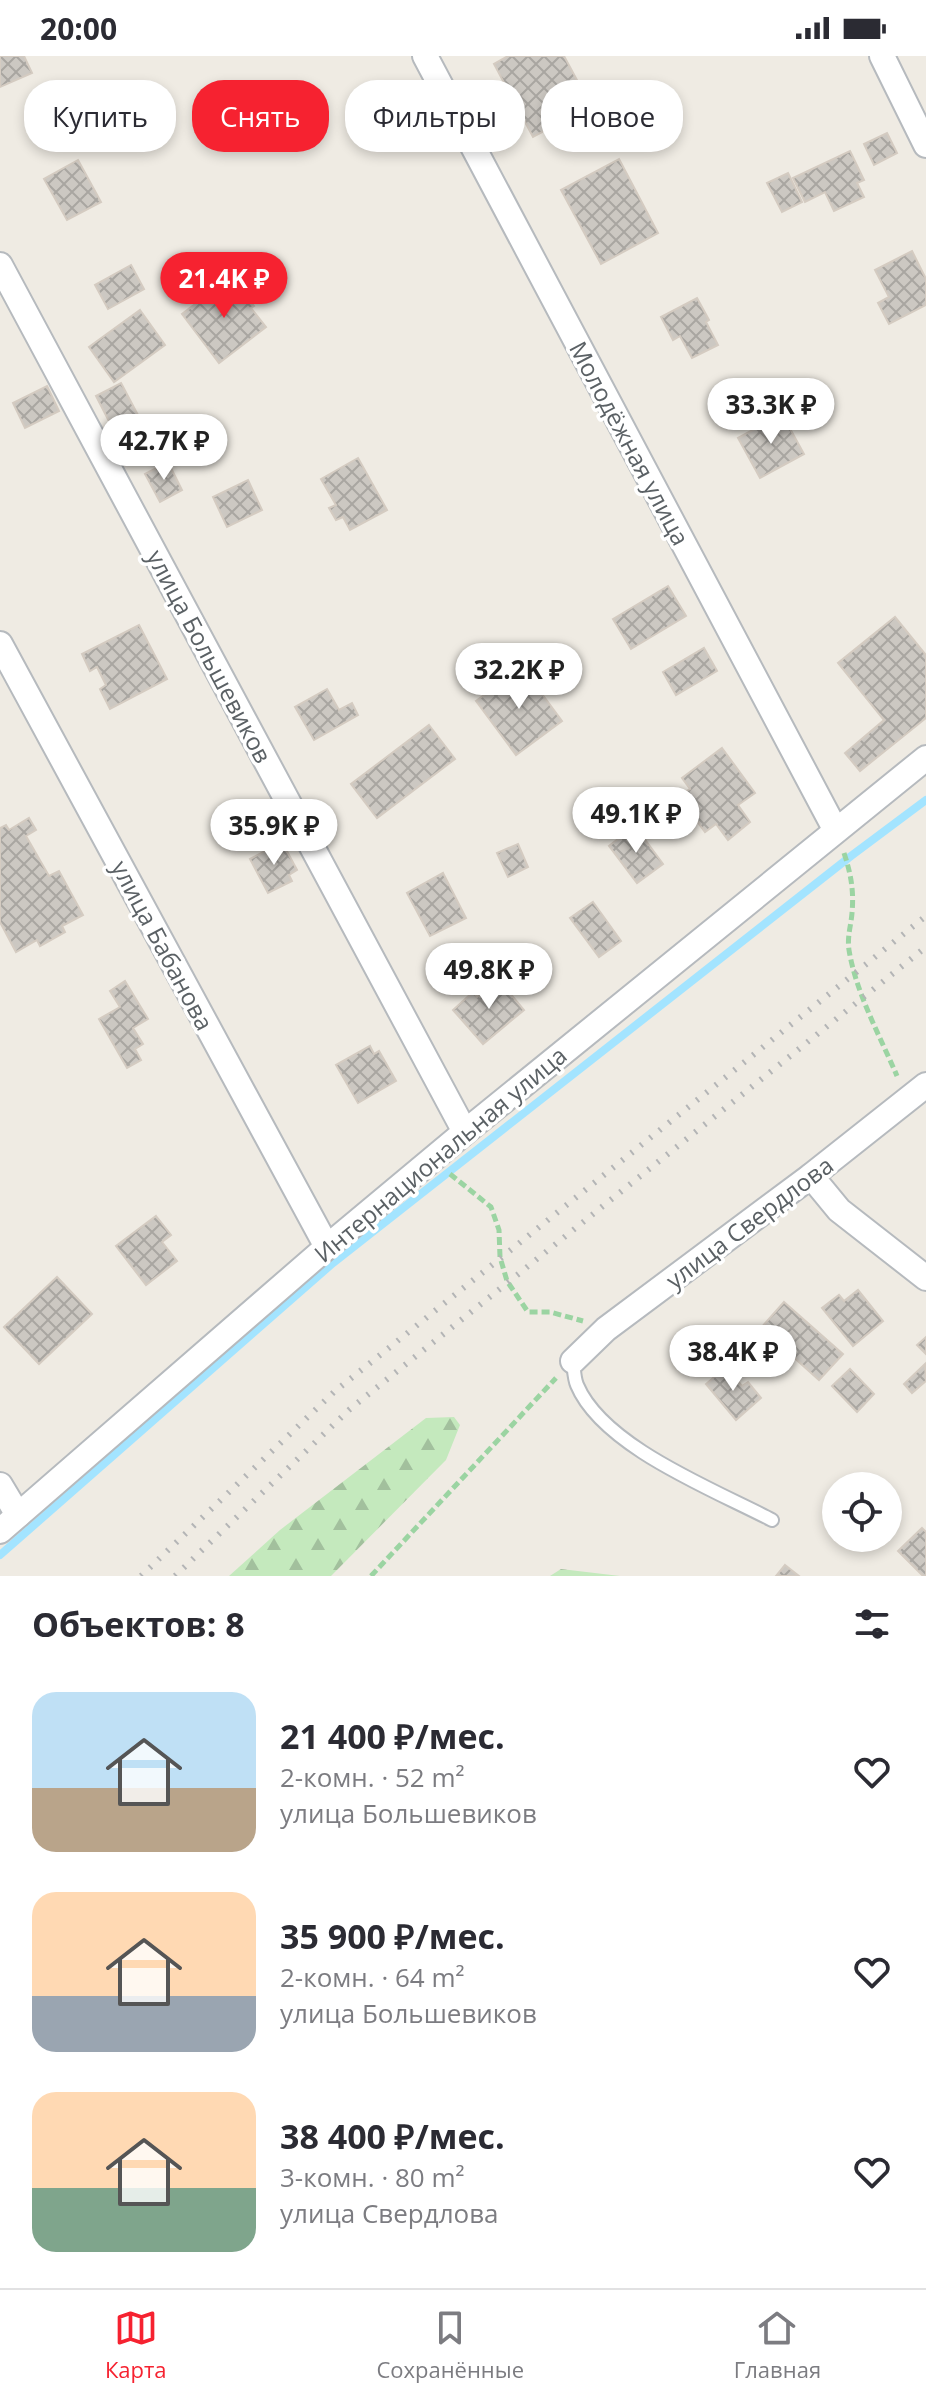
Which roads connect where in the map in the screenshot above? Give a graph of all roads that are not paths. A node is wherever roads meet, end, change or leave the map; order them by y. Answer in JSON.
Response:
{"nodes":[{"id":1,"x":425,"y":56,"type":"edge"},
{"id":2,"x":882,"y":56,"type":"edge"},
{"id":3,"x":926,"y":145,"type":"edge"},
{"id":4,"x":0,"y":265,"type":"edge"},
{"id":5,"x":0,"y":644,"type":"edge"},
{"id":6,"x":926,"y":758,"type":"edge"},
{"id":7,"x":835,"y":829,"type":"junction"},
{"id":8,"x":917,"y":1092,"type":"edge"},
{"id":9,"x":465,"y":1132,"type":"junction"},
{"id":10,"x":811,"y":1176,"type":"junction"},
{"id":11,"x":327,"y":1247,"type":"junction"},
{"id":12,"x":926,"y":1278,"type":"edge"},
{"id":13,"x":573,"y":1361,"type":"joint"},
{"id":14,"x":0,"y":1485,"type":"edge"},
{"id":15,"x":772,"y":1520,"type":"dead end"},
{"id":16,"x":9,"y":1523,"type":"edge"}],
"edges":[{"from":1,"to":7,"type":"street","name":"Молодёжная улица"},
{"from":2,"to":3,"type":"street"},
{"from":4,"to":9,"type":"street","name":"улица Большевиков"},
{"from":5,"to":11,"type":"street","name":"улица Бабанова"},
{"from":6,"to":7,"type":"street","name":"Интернациональная улица"},
{"from":7,"to":9,"type":"street","name":"Интернациональная улица"},
{"from":8,"to":10,"type":"street","name":"улица Свердлова"},
{"from":9,"to":11,"type":"street","name":"Интернациональная улица"},
{"from":10,"to":12,"type":"street"},
{"from":10,"to":13,"type":"street","name":"улица Свердлова"},
{"from":11,"to":16,"type":"street","name":"Интернациональная улица"},
{"from":13,"to":15,"type":"lane"},
{"from":14,"to":16,"type":"street"}]}
